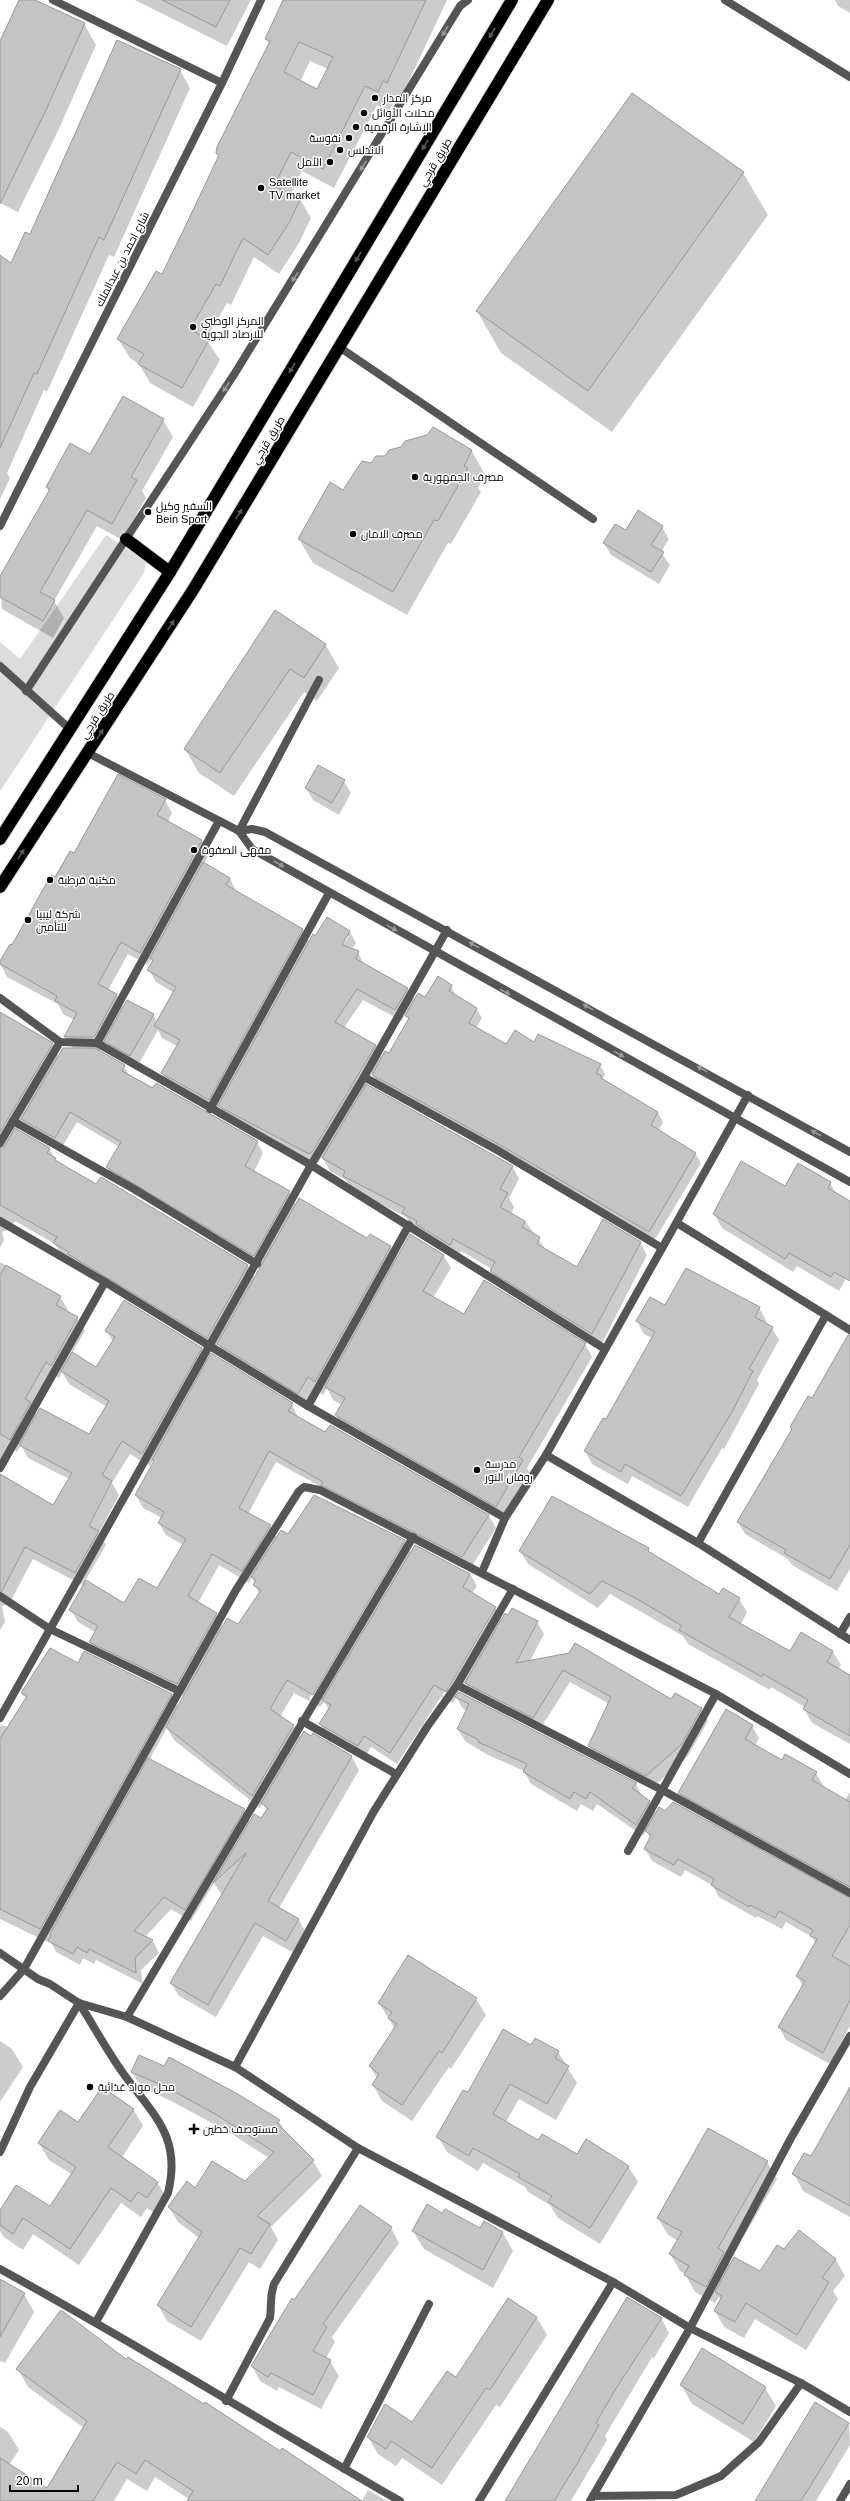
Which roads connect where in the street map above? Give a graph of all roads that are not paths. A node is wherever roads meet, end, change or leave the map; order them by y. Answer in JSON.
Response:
{"nodes":[{"id":1,"x":53,"y":0,"type":"edge"},
{"id":2,"x":261,"y":0,"type":"edge"},
{"id":3,"x":468,"y":0,"type":"edge"},
{"id":4,"x":512,"y":0,"type":"edge"},
{"id":5,"x":548,"y":0,"type":"edge"},
{"id":6,"x":725,"y":0,"type":"edge"},
{"id":7,"x":850,"y":77,"type":"edge"},
{"id":8,"x":222,"y":83,"type":"junction"},
{"id":9,"x":338,"y":348,"type":"junction"},
{"id":10,"x":593,"y":519,"type":"dead end"},
{"id":11,"x":0,"y":526,"type":"edge"},
{"id":12,"x":126,"y":540,"type":"junction"},
{"id":13,"x":170,"y":572,"type":"junction"},
{"id":14,"x":0,"y":666,"type":"edge"},
{"id":15,"x":319,"y":680,"type":"dead end"},
{"id":16,"x":26,"y":691,"type":"junction"},
{"id":17,"x":71,"y":730,"type":"junction"},
{"id":18,"x":88,"y":754,"type":"junction"},
{"id":19,"x":219,"y":821,"type":"junction"},
{"id":20,"x":239,"y":831,"type":"junction"},
{"id":21,"x":0,"y":839,"type":"edge"},
{"id":22,"x":0,"y":887,"type":"edge"},
{"id":23,"x":329,"y":893,"type":"junction"},
{"id":24,"x":446,"y":930,"type":"junction"},
{"id":25,"x":435,"y":953,"type":"junction"},
{"id":26,"x":0,"y":998,"type":"edge"},
{"id":27,"x":60,"y":1042,"type":"junction"},
{"id":28,"x":97,"y":1043,"type":"junction"},
{"id":29,"x":364,"y":1077,"type":"junction"},
{"id":30,"x":748,"y":1094,"type":"junction"},
{"id":31,"x":210,"y":1109,"type":"junction"},
{"id":32,"x":736,"y":1119,"type":"junction"},
{"id":33,"x":13,"y":1121,"type":"junction"},
{"id":34,"x":0,"y":1143,"type":"edge"},
{"id":35,"x":850,"y":1152,"type":"edge"},
{"id":36,"x":311,"y":1165,"type":"junction"},
{"id":37,"x":850,"y":1182,"type":"edge"},
{"id":38,"x":0,"y":1221,"type":"edge"},
{"id":39,"x":677,"y":1223,"type":"junction"},
{"id":40,"x":409,"y":1225,"type":"junction"},
{"id":41,"x":662,"y":1248,"type":"junction"},
{"id":42,"x":257,"y":1264,"type":"junction"},
{"id":43,"x":105,"y":1282,"type":"junction"},
{"id":44,"x":826,"y":1315,"type":"junction"},
{"id":45,"x":850,"y":1330,"type":"edge"},
{"id":46,"x":209,"y":1345,"type":"junction"},
{"id":47,"x":605,"y":1349,"type":"junction"},
{"id":48,"x":308,"y":1406,"type":"junction"},
{"id":49,"x":546,"y":1455,"type":"junction"},
{"id":50,"x":0,"y":1468,"type":"edge"},
{"id":51,"x":505,"y":1518,"type":"junction"},
{"id":52,"x":413,"y":1537,"type":"junction"},
{"id":53,"x":698,"y":1543,"type":"junction"},
{"id":54,"x":482,"y":1572,"type":"junction"},
{"id":55,"x":513,"y":1589,"type":"junction"},
{"id":56,"x":0,"y":1596,"type":"edge"},
{"id":57,"x":850,"y":1617,"type":"edge"},
{"id":58,"x":50,"y":1629,"type":"junction"},
{"id":59,"x":840,"y":1634,"type":"junction"},
{"id":60,"x":850,"y":1640,"type":"edge"},
{"id":61,"x":457,"y":1685,"type":"junction"},
{"id":62,"x":179,"y":1692,"type":"junction"},
{"id":63,"x":716,"y":1694,"type":"junction"},
{"id":64,"x":0,"y":1718,"type":"edge"},
{"id":65,"x":302,"y":1721,"type":"junction"},
{"id":66,"x":396,"y":1774,"type":"junction"},
{"id":67,"x":850,"y":1774,"type":"edge"},
{"id":68,"x":664,"y":1791,"type":"junction"},
{"id":69,"x":628,"y":1851,"type":"dead end"},
{"id":70,"x":850,"y":1892,"type":"edge"},
{"id":71,"x":0,"y":1953,"type":"edge"},
{"id":72,"x":24,"y":1969,"type":"junction"},
{"id":73,"x":0,"y":1996,"type":"edge"},
{"id":74,"x":79,"y":2003,"type":"junction"},
{"id":75,"x":127,"y":2017,"type":"junction"},
{"id":76,"x":850,"y":2036,"type":"edge"},
{"id":77,"x":235,"y":2067,"type":"junction"},
{"id":78,"x":358,"y":2148,"type":"junction"},
{"id":79,"x":0,"y":2152,"type":"edge"},
{"id":80,"x":0,"y":2269,"type":"edge"},
{"id":81,"x":613,"y":2282,"type":"junction"},
{"id":82,"x":429,"y":2304,"type":"dead end"},
{"id":83,"x":96,"y":2322,"type":"junction"},
{"id":84,"x":690,"y":2328,"type":"junction"},
{"id":85,"x":800,"y":2383,"type":"junction"},
{"id":86,"x":226,"y":2401,"type":"junction"},
{"id":87,"x":850,"y":2412,"type":"edge"},
{"id":88,"x":344,"y":2469,"type":"junction"},
{"id":89,"x":850,"y":2484,"type":"edge"},
{"id":90,"x":592,"y":2499,"type":"edge"},
{"id":91,"x":400,"y":2501,"type":"edge"},
{"id":92,"x":479,"y":2501,"type":"edge"},
{"id":93,"x":840,"y":2501,"type":"edge"}],
"edges":[{"from":1,"to":8,"type":"street"},
{"from":2,"to":8,"type":"street","name":"شارع احمد بن عبدالملك"},
{"from":3,"to":12,"type":"street","one_way":true},
{"from":4,"to":13,"type":"highway","name":"طريق قرجي","one_way":true},
{"from":5,"to":9,"type":"highway","name":"طريق قرجي"},
{"from":6,"to":7,"type":"street"},
{"from":8,"to":11,"type":"street","name":"شارع احمد بن عبدالملك"},
{"from":9,"to":10,"type":"street"},
{"from":18,"to":9,"type":"highway","name":"طريق قرجي","one_way":true},
{"from":12,"to":13,"type":"highway"},
{"from":12,"to":16,"type":"street"},
{"from":13,"to":17,"type":"highway","name":"طريق قرجي"},
{"from":14,"to":16,"type":"street"},
{"from":15,"to":20,"type":"street"},
{"from":16,"to":17,"type":"street"},
{"from":17,"to":21,"type":"highway","name":"طريق قرجي"},
{"from":18,"to":19,"type":"street"},
{"from":22,"to":18,"type":"highway","name":"طريق قرجي","one_way":true},
{"from":19,"to":20,"type":"street"},
{"from":19,"to":28,"type":"street"},
{"from":20,"to":23,"type":"street","one_way":true},
{"from":20,"to":24,"type":"street"},
{"from":23,"to":25,"type":"street","one_way":true},
{"from":23,"to":31,"type":"street"},
{"from":24,"to":25,"type":"street"},
{"from":30,"to":24,"type":"street","one_way":true},
{"from":25,"to":29,"type":"street"},
{"from":25,"to":32,"type":"street","one_way":true},
{"from":26,"to":27,"type":"street"},
{"from":27,"to":28,"type":"street"},
{"from":27,"to":33,"type":"street"},
{"from":28,"to":31,"type":"street"},
{"from":29,"to":36,"type":"street"},
{"from":29,"to":41,"type":"street"},
{"from":30,"to":32,"type":"street"},
{"from":35,"to":30,"type":"street","one_way":true},
{"from":31,"to":36,"type":"street"},
{"from":32,"to":37,"type":"street"},
{"from":32,"to":39,"type":"street"},
{"from":33,"to":34,"type":"street"},
{"from":33,"to":42,"type":"street"},
{"from":36,"to":40,"type":"street"},
{"from":36,"to":42,"type":"street"},
{"from":38,"to":43,"type":"street"},
{"from":39,"to":41,"type":"street"},
{"from":39,"to":44,"type":"street"},
{"from":40,"to":47,"type":"street"},
{"from":40,"to":48,"type":"street"},
{"from":41,"to":47,"type":"street"},
{"from":42,"to":46,"type":"street"},
{"from":43,"to":46,"type":"street"},
{"from":43,"to":50,"type":"street"},
{"from":44,"to":45,"type":"street"},
{"from":44,"to":53,"type":"street"},
{"from":46,"to":48,"type":"street"},
{"from":46,"to":58,"type":"street"},
{"from":47,"to":49,"type":"street"},
{"from":48,"to":51,"type":"street"},
{"from":49,"to":51,"type":"street"},
{"from":49,"to":53,"type":"street"},
{"from":51,"to":54,"type":"street"},
{"from":52,"to":54,"type":"street"},
{"from":52,"to":62,"type":"street"},
{"from":52,"to":65,"type":"street"},
{"from":53,"to":59,"type":"street"},
{"from":54,"to":55,"type":"street"},
{"from":55,"to":61,"type":"street"},
{"from":55,"to":63,"type":"street"},
{"from":56,"to":58,"type":"street"},
{"from":57,"to":59,"type":"street"},
{"from":58,"to":62,"type":"street"},
{"from":58,"to":64,"type":"street"},
{"from":59,"to":60,"type":"street"},
{"from":61,"to":66,"type":"street"},
{"from":61,"to":68,"type":"street"},
{"from":62,"to":72,"type":"street"},
{"from":63,"to":67,"type":"street"},
{"from":63,"to":68,"type":"street"},
{"from":65,"to":66,"type":"street"},
{"from":65,"to":75,"type":"street"},
{"from":66,"to":77,"type":"street"},
{"from":68,"to":69,"type":"street"},
{"from":68,"to":70,"type":"street"},
{"from":71,"to":72,"type":"street"},
{"from":72,"to":73,"type":"street"},
{"from":72,"to":74,"type":"street"},
{"from":74,"to":75,"type":"street"},
{"from":74,"to":79,"type":"street"},
{"from":74,"to":83,"type":"street"},
{"from":75,"to":77,"type":"street"},
{"from":76,"to":84,"type":"street"},
{"from":77,"to":78,"type":"street"},
{"from":78,"to":81,"type":"street"},
{"from":78,"to":86,"type":"street"},
{"from":80,"to":83,"type":"street"},
{"from":81,"to":84,"type":"street"},
{"from":81,"to":92,"type":"street"},
{"from":82,"to":88,"type":"street"},
{"from":83,"to":86,"type":"street"},
{"from":84,"to":85,"type":"street"},
{"from":84,"to":90,"type":"street"},
{"from":85,"to":87,"type":"street"},
{"from":85,"to":90,"type":"street"},
{"from":86,"to":88,"type":"street"},
{"from":88,"to":91,"type":"street"},
{"from":89,"to":93,"type":"street"}]}
